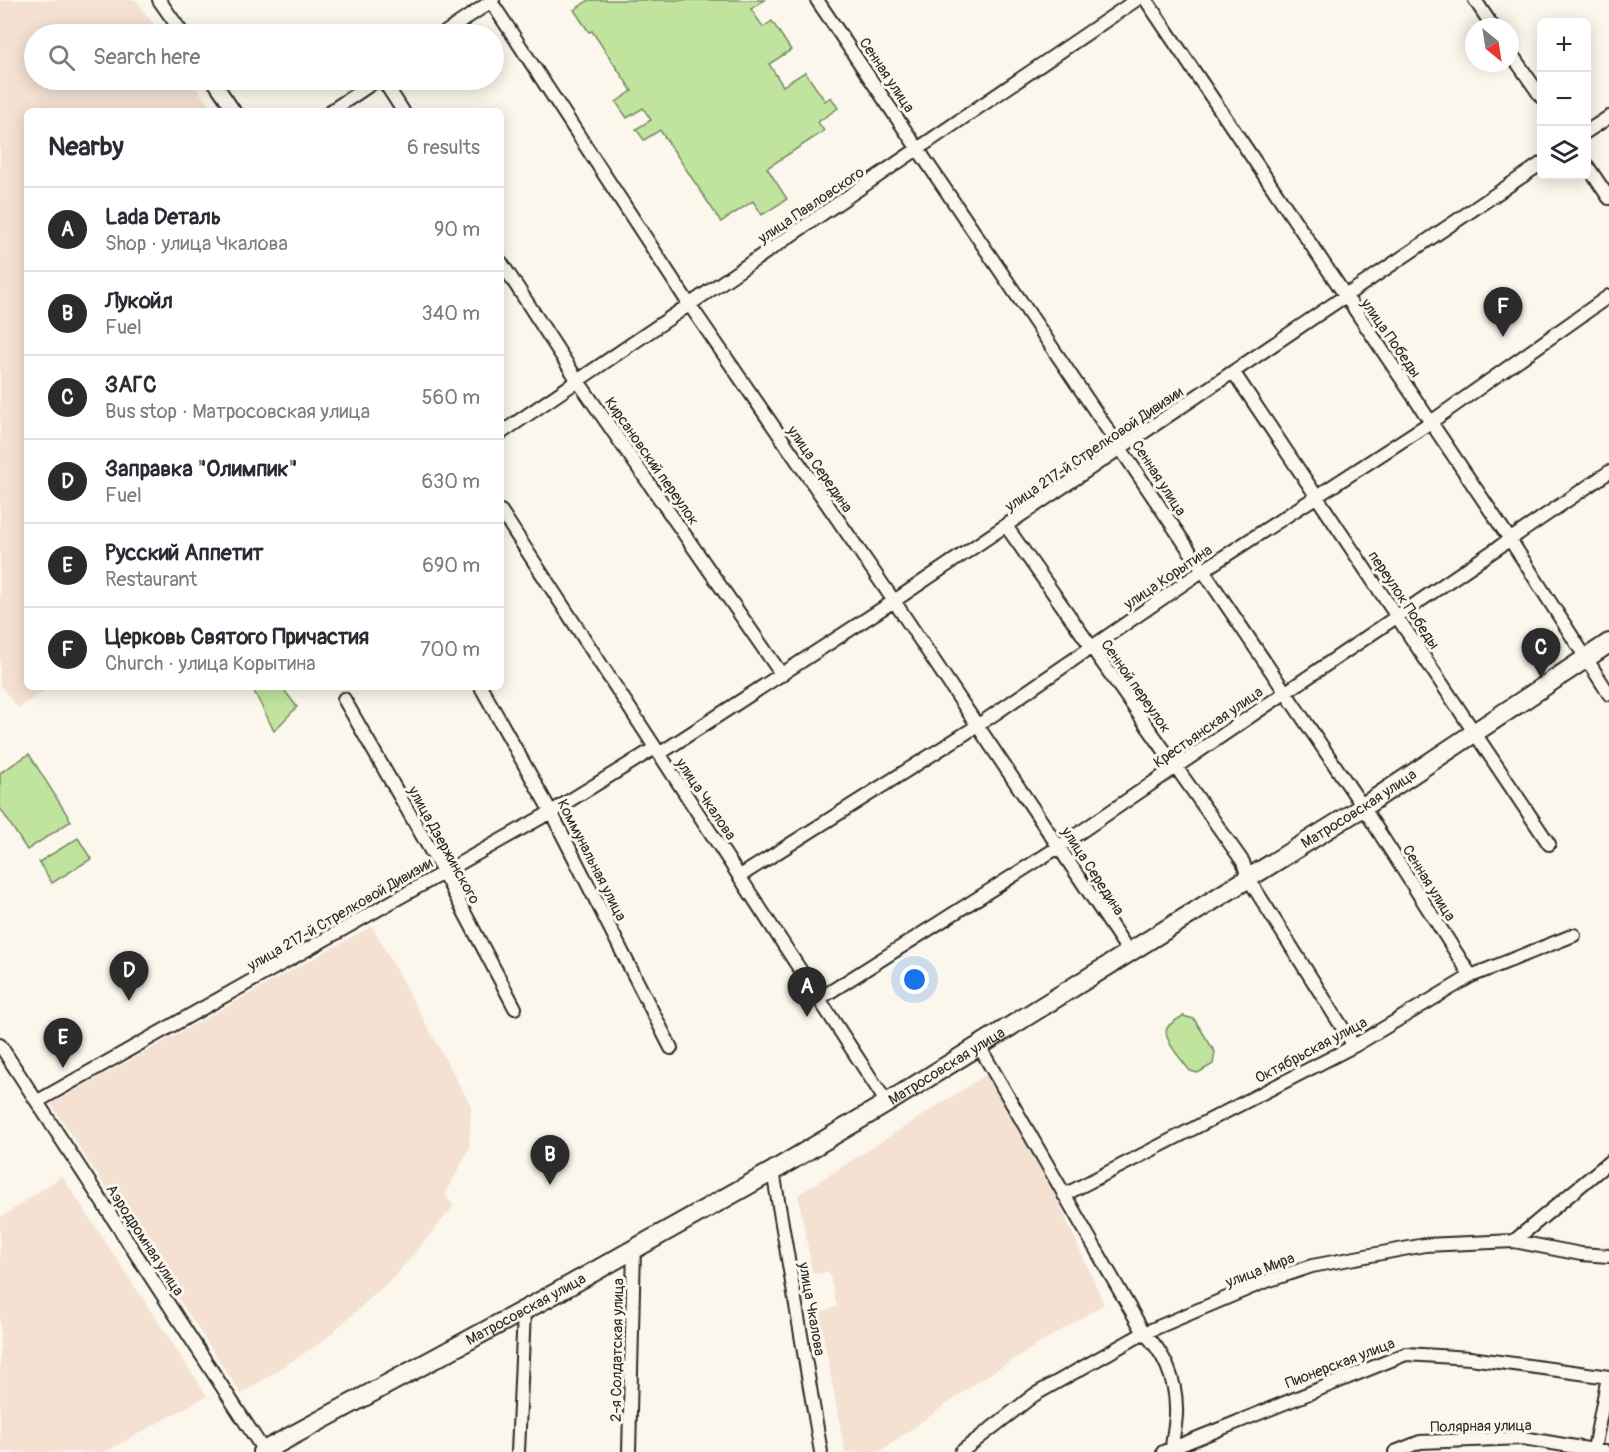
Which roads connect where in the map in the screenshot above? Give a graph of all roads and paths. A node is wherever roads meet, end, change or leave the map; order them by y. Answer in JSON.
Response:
{"nodes":[{"id":1,"x":159,"y":0,"type":"edge"},
{"id":2,"x":491,"y":0,"type":"edge"},
{"id":3,"x":817,"y":0,"type":"edge"},
{"id":4,"x":1136,"y":0,"type":"edge"},
{"id":5,"x":1146,"y":0,"type":"edge"},
{"id":6,"x":1475,"y":0,"type":"edge"},
{"id":7,"x":1487,"y":18,"type":"edge"},
{"id":8,"x":176,"y":24,"type":"edge"},
{"id":9,"x":457,"y":24,"type":"edge"},
{"id":10,"x":1519,"y":65,"type":"edge"},
{"id":11,"x":220,"y":90,"type":"edge"},
{"id":12,"x":362,"y":90,"type":"edge"},
{"id":13,"x":389,"y":90,"type":"edge"},
{"id":14,"x":1537,"y":91,"type":"edge"},
{"id":15,"x":232,"y":108,"type":"edge"},
{"id":16,"x":335,"y":108,"type":"edge"},
{"id":17,"x":401,"y":108,"type":"edge"},
{"id":18,"x":1609,"y":117,"type":"edge"},
{"id":19,"x":1591,"y":129,"type":"edge"},
{"id":20,"x":920,"y":150,"type":"junction"},
{"id":21,"x":1537,"y":166,"type":"edge"},
{"id":22,"x":1591,"y":170,"type":"edge"},
{"id":23,"x":1609,"y":198,"type":"edge"},
{"id":24,"x":504,"y":267,"type":"edge"},
{"id":25,"x":1609,"y":296,"type":"edge"},
{"id":26,"x":1345,"y":298,"type":"junction"},
{"id":27,"x":689,"y":304,"type":"junction"},
{"id":28,"x":1234,"y":373,"type":"junction"},
{"id":29,"x":578,"y":381,"type":"junction"},
{"id":30,"x":1431,"y":422,"type":"junction"},
{"id":31,"x":504,"y":431,"type":"edge"},
{"id":32,"x":1121,"y":448,"type":"junction"},
{"id":33,"x":1609,"y":472,"type":"edge"},
{"id":34,"x":1316,"y":498,"type":"junction"},
{"id":35,"x":504,"y":516,"type":"edge"},
{"id":36,"x":1006,"y":526,"type":"junction"},
{"id":37,"x":1511,"y":541,"type":"junction"},
{"id":38,"x":1202,"y":571,"type":"junction"},
{"id":39,"x":894,"y":601,"type":"junction"},
{"id":40,"x":1398,"y":616,"type":"junction"},
{"id":41,"x":1609,"y":643,"type":"edge"},
{"id":42,"x":1091,"y":648,"type":"junction"},
{"id":43,"x":1586,"y":659,"type":"junction"},
{"id":44,"x":782,"y":675,"type":"junction"},
{"id":45,"x":484,"y":690,"type":"edge"},
{"id":46,"x":1284,"y":692,"type":"junction"},
{"id":47,"x":1609,"y":694,"type":"edge"},
{"id":48,"x":344,"y":699,"type":"dead end"},
{"id":49,"x":977,"y":726,"type":"junction"},
{"id":50,"x":1474,"y":734,"type":"junction"},
{"id":51,"x":657,"y":751,"type":"junction"},
{"id":52,"x":1175,"y":768,"type":"junction"},
{"id":53,"x":1363,"y":807,"type":"junction"},
{"id":54,"x":551,"y":812,"type":"junction"},
{"id":55,"x":1549,"y":844,"type":"dead end"},
{"id":56,"x":1060,"y":846,"type":"junction"},
{"id":57,"x":443,"y":872,"type":"junction"},
{"id":58,"x":740,"y":876,"type":"junction"},
{"id":59,"x":1248,"y":878,"type":"junction"},
{"id":60,"x":1574,"y":935,"type":"dead end"},
{"id":61,"x":1129,"y":952,"type":"junction"},
{"id":62,"x":1470,"y":976,"type":"junction"},
{"id":63,"x":819,"y":999,"type":"junction"},
{"id":64,"x":515,"y":1008,"type":"dead end"},
{"id":65,"x":0,"y":1045,"type":"edge"},
{"id":66,"x":979,"y":1046,"type":"junction"},
{"id":67,"x":1354,"y":1046,"type":"junction"},
{"id":68,"x":671,"y":1048,"type":"dead end"},
{"id":69,"x":38,"y":1101,"type":"junction"},
{"id":70,"x":887,"y":1103,"type":"junction"},
{"id":71,"x":1609,"y":1162,"type":"edge"},
{"id":72,"x":773,"y":1171,"type":"junction"},
{"id":73,"x":1064,"y":1195,"type":"junction"},
{"id":74,"x":1514,"y":1242,"type":"junction"},
{"id":75,"x":634,"y":1248,"type":"junction"},
{"id":76,"x":1609,"y":1256,"type":"edge"},
{"id":77,"x":524,"y":1311,"type":"junction"},
{"id":78,"x":1144,"y":1333,"type":"junction"},
{"id":79,"x":1609,"y":1377,"type":"edge"},
{"id":80,"x":1169,"y":1450,"type":"edge"},
{"id":81,"x":1599,"y":1450,"type":"edge"},
{"id":82,"x":263,"y":1452,"type":"edge"},
{"id":83,"x":518,"y":1452,"type":"edge"},
{"id":84,"x":629,"y":1452,"type":"edge"},
{"id":85,"x":821,"y":1452,"type":"edge"},
{"id":86,"x":961,"y":1452,"type":"edge"},
{"id":87,"x":1395,"y":1452,"type":"edge"}],
"edges":[{"from":1,"to":8,"type":"street"},
{"from":2,"to":9,"type":"street"},
{"from":2,"to":27,"type":"street","name":"улица Середина"},
{"from":3,"to":20,"type":"street","name":"Сенная улица"},
{"from":4,"to":20,"type":"street","name":"улица Павловского"},
{"from":5,"to":26,"type":"street","name":"улица Победы"},
{"from":6,"to":7,"type":"street"},
{"from":10,"to":14,"type":"street"},
{"from":11,"to":15,"type":"street"},
{"from":12,"to":16,"type":"street"},
{"from":13,"to":17,"type":"street"},
{"from":18,"to":19,"type":"street"},
{"from":20,"to":27,"type":"street","name":"улица Павловского"},
{"from":20,"to":32,"type":"street","name":"Сенная улица"},
{"from":21,"to":26,"type":"street","name":"улица 217-й Стрелковой Дивизии"},
{"from":22,"to":23,"type":"street"},
{"from":24,"to":29,"type":"street","name":"Кирсановский переулок"},
{"from":25,"to":30,"type":"street","name":"улица Корытина"},
{"from":26,"to":28,"type":"street","name":"улица 217-й Стрелковой Дивизии"},
{"from":26,"to":30,"type":"street","name":"улица Победы"},
{"from":27,"to":29,"type":"street","name":"улица Павловского"},
{"from":27,"to":39,"type":"street","name":"улица Середина"},
{"from":28,"to":32,"type":"street","name":"улица 217-й Стрелковой Дивизии"},
{"from":28,"to":34,"type":"street","name":"переулок Победы"},
{"from":29,"to":31,"type":"street","name":"улица Павловского"},
{"from":29,"to":44,"type":"street","name":"Кирсановский переулок"},
{"from":30,"to":34,"type":"street","name":"улица Корытина"},
{"from":30,"to":37,"type":"street","name":"улица Победы"},
{"from":32,"to":36,"type":"street","name":"улица 217-й Стрелковой Дивизии"},
{"from":32,"to":38,"type":"street","name":"Сенная улица"},
{"from":33,"to":37,"type":"street","name":"Крестьянская улица"},
{"from":34,"to":38,"type":"street","name":"улица Корытина"},
{"from":34,"to":40,"type":"street","name":"переулок Победы"},
{"from":35,"to":51,"type":"street","name":"улица Чкалова"},
{"from":36,"to":39,"type":"street","name":"улица 217-й Стрелковой Дивизии"},
{"from":36,"to":42,"type":"street","name":"Сенной переулок"},
{"from":37,"to":40,"type":"street","name":"Крестьянская улица"},
{"from":37,"to":43,"type":"street","name":"улица Победы"},
{"from":38,"to":42,"type":"street","name":"улица Корытина"},
{"from":38,"to":46,"type":"street","name":"Сенная улица"},
{"from":39,"to":44,"type":"street","name":"улица 217-й Стрелковой Дивизии"},
{"from":39,"to":49,"type":"street","name":"улица Середина"},
{"from":40,"to":46,"type":"street","name":"Крестьянская улица"},
{"from":40,"to":50,"type":"street","name":"переулок Победы"},
{"from":41,"to":43,"type":"highway","name":"Матросовская улица"},
{"from":42,"to":49,"type":"street","name":"улица Корытина"},
{"from":42,"to":52,"type":"street","name":"Сенной переулок"},
{"from":43,"to":47,"type":"street","name":"улица Победы"},
{"from":43,"to":50,"type":"highway","name":"Матросовская улица"},
{"from":44,"to":51,"type":"street","name":"улица 217-й Стрелковой Дивизии"},
{"from":45,"to":54,"type":"street","name":"Коммунальная улица"},
{"from":46,"to":52,"type":"street","name":"Крестьянская улица"},
{"from":46,"to":53,"type":"street","name":"Сенная улица"},
{"from":48,"to":57,"type":"street","name":"улица Дзержинского"},
{"from":49,"to":56,"type":"street","name":"улица Середина"},
{"from":49,"to":58,"type":"street","name":"улица Корытина"},
{"from":50,"to":53,"type":"highway","name":"Матросовская улица"},
{"from":50,"to":55,"type":"street","name":"переулок Победы"},
{"from":51,"to":54,"type":"street","name":"улица 217-й Стрелковой Дивизии"},
{"from":51,"to":58,"type":"street","name":"улица Чкалова"},
{"from":52,"to":56,"type":"street","name":"Крестьянская улица"},
{"from":52,"to":59,"type":"street","name":"Сенной переулок"},
{"from":53,"to":59,"type":"highway","name":"Матросовская улица"},
{"from":53,"to":62,"type":"street","name":"Сенная улица"},
{"from":54,"to":57,"type":"street","name":"улица 217-й Стрелковой Дивизии"},
{"from":54,"to":68,"type":"street","name":"Коммунальная улица"},
{"from":56,"to":61,"type":"street","name":"улица Середина"},
{"from":56,"to":63,"type":"street","name":"Крестьянская улица"},
{"from":57,"to":64,"type":"street","name":"улица Дзержинского"},
{"from":57,"to":69,"type":"street","name":"улица 217-й Стрелковой Дивизии"},
{"from":58,"to":63,"type":"street","name":"улица Чкалова"},
{"from":59,"to":61,"type":"highway","name":"Матросовская улица"},
{"from":59,"to":67,"type":"street","name":"Сенной переулок"},
{"from":60,"to":62,"type":"street","name":"Октябрьская улица"},
{"from":61,"to":66,"type":"highway","name":"Матросовская улица"},
{"from":62,"to":67,"type":"street","name":"Октябрьская улица"},
{"from":63,"to":70,"type":"street","name":"улица Чкалова"},
{"from":65,"to":69,"type":"street","name":"Аэродромная улица"},
{"from":66,"to":70,"type":"highway","name":"Матросовская улица"},
{"from":66,"to":73,"type":"street"},
{"from":67,"to":73,"type":"street","name":"Октябрьская улица"},
{"from":69,"to":82,"type":"street","name":"Аэродромная улица"},
{"from":70,"to":72,"type":"highway","name":"Матросовская улица"},
{"from":71,"to":74,"type":"street"},
{"from":72,"to":75,"type":"highway","name":"Матросовская улица"},
{"from":72,"to":85,"type":"street","name":"улица Чкалова"},
{"from":73,"to":78,"type":"street"},
{"from":74,"to":76,"type":"street","name":"улица Мира"},
{"from":74,"to":78,"type":"street","name":"улица Мира"},
{"from":75,"to":77,"type":"highway","name":"Матросовская улица"},
{"from":75,"to":84,"type":"street","name":"2-я Солдатская улица"},
{"from":77,"to":82,"type":"highway","name":"Матросовская улица"},
{"from":77,"to":83,"type":"street"},
{"from":78,"to":80,"type":"street"},
{"from":78,"to":86,"type":"street","name":"улица Мира"},
{"from":79,"to":80,"type":"street","name":"Пионерская улица"},
{"from":79,"to":81,"type":"street"},
{"from":81,"to":87,"type":"street","name":"Полярная улица"}]}
